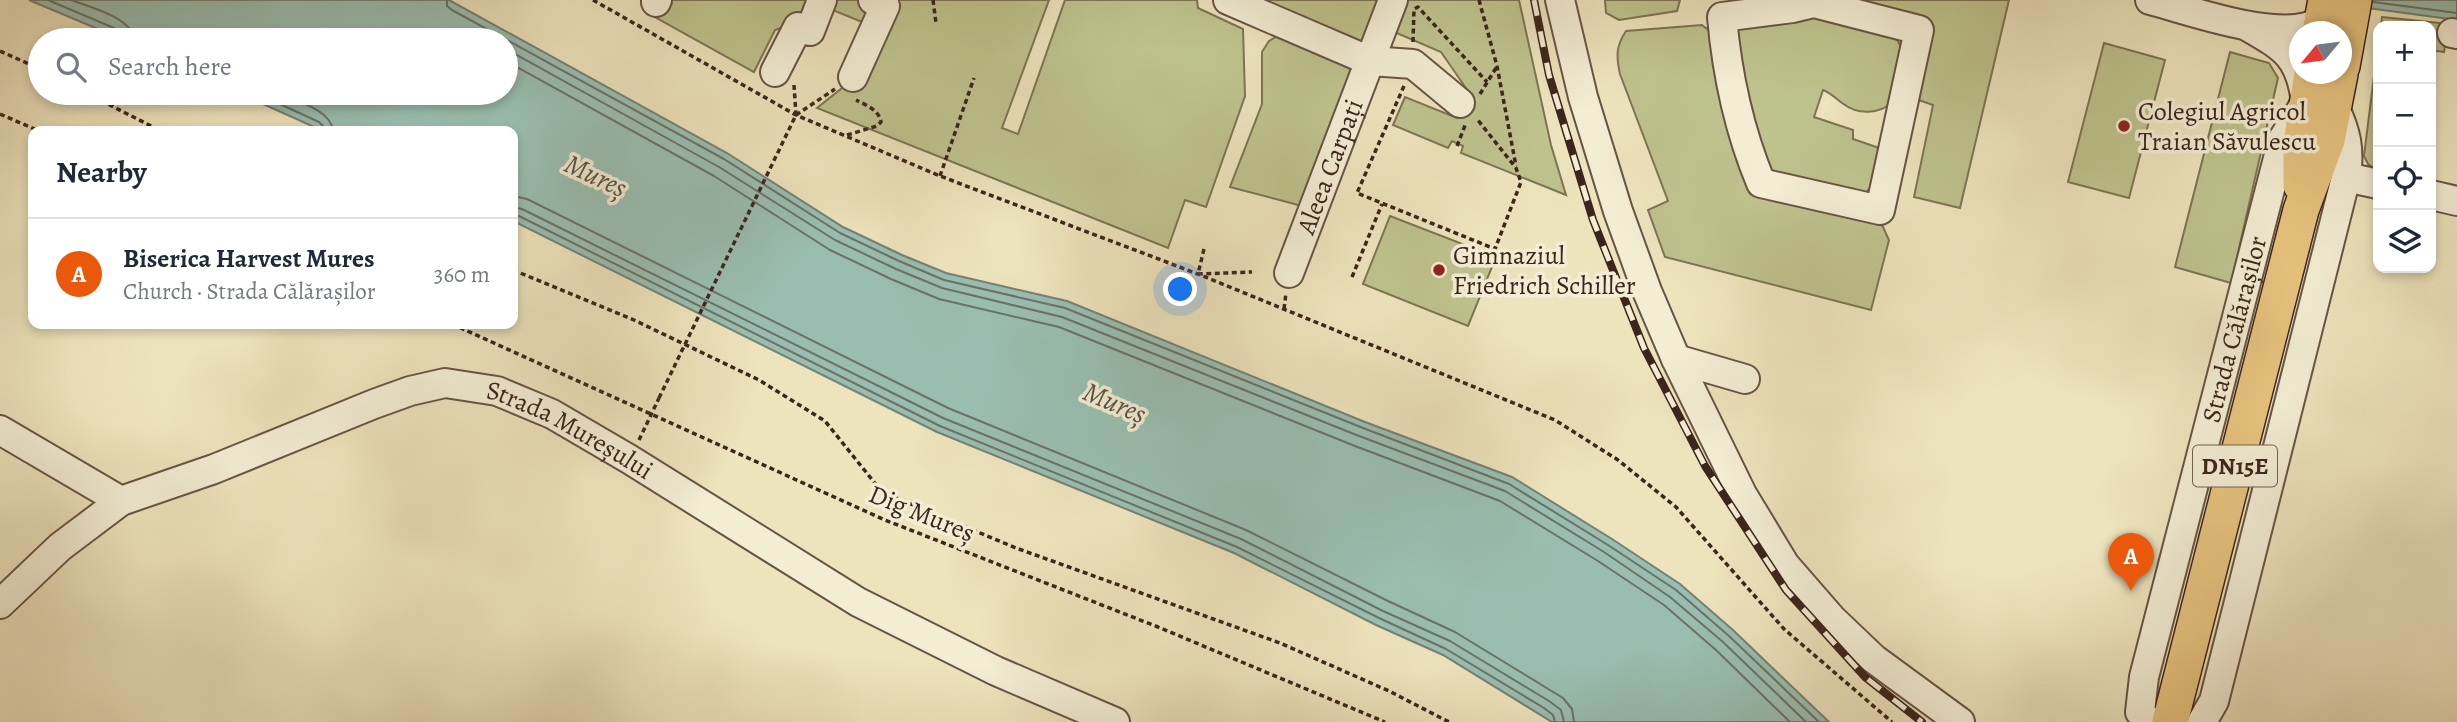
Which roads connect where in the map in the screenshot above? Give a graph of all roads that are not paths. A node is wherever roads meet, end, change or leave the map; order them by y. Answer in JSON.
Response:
{"nodes":[{"id":1,"x":822,"y":0,"type":"edge"},
{"id":2,"x":873,"y":0,"type":"edge"},
{"id":3,"x":1393,"y":0,"type":"edge"},
{"id":4,"x":1560,"y":0,"type":"edge"},
{"id":5,"x":2150,"y":0,"type":"edge"},
{"id":6,"x":1231,"y":1,"type":"edge"},
{"id":7,"x":1814,"y":2,"type":"edge"},
{"id":8,"x":2332,"y":15,"type":"edge"},
{"id":9,"x":2248,"y":26,"type":"junction"},
{"id":10,"x":1370,"y":61,"type":"junction"},
{"id":11,"x":784,"y":77,"type":"road end"},
{"id":12,"x":850,"y":86,"type":"road end"},
{"id":13,"x":2323,"y":89,"type":"edge"},
{"id":14,"x":1465,"y":107,"type":"road end"},
{"id":15,"x":2346,"y":177,"type":"junction"},
{"id":16,"x":2373,"y":183,"type":"edge"},
{"id":17,"x":2436,"y":196,"type":"edge"},
{"id":18,"x":2457,"y":201,"type":"edge"},
{"id":19,"x":1289,"y":273,"type":"dead end"},
{"id":20,"x":1676,"y":359,"type":"junction"},
{"id":21,"x":1745,"y":379,"type":"dead end"},
{"id":22,"x":0,"y":430,"type":"edge"},
{"id":23,"x":121,"y":501,"type":"junction"},
{"id":24,"x":0,"y":604,"type":"edge"},
{"id":25,"x":2149,"y":720,"type":"edge"},
{"id":26,"x":1115,"y":722,"type":"edge"},
{"id":27,"x":1960,"y":722,"type":"edge"},
{"id":28,"x":2202,"y":722,"type":"edge"}],
"edges":[{"from":1,"to":11,"type":"street"},
{"from":2,"to":12,"type":"street"},
{"from":3,"to":10,"type":"street","name":"Aleea Carpați"},
{"from":4,"to":20,"type":"street"},
{"from":5,"to":9,"type":"street"},
{"from":6,"to":10,"type":"street"},
{"from":7,"to":7,"type":"street"},
{"from":8,"to":9,"type":"street"},
{"from":9,"to":13,"type":"street"},
{"from":10,"to":14,"type":"street"},
{"from":10,"to":19,"type":"street","name":"Aleea Carpați"},
{"from":13,"to":15,"type":"street"},
{"from":13,"to":25,"type":"main road","name":"Strada Călărașilor","number":"DN15E"},
{"from":13,"to":25,"type":"street","name":"Strada Călărașilor"},
{"from":15,"to":16,"type":"street"},
{"from":15,"to":28,"type":"street"},
{"from":17,"to":18,"type":"street"},
{"from":20,"to":21,"type":"street"},
{"from":20,"to":27,"type":"street"},
{"from":22,"to":23,"type":"street"},
{"from":23,"to":24,"type":"street","name":"Strada Mureșului"},
{"from":23,"to":26,"type":"street","name":"Strada Mureșului"}]}
